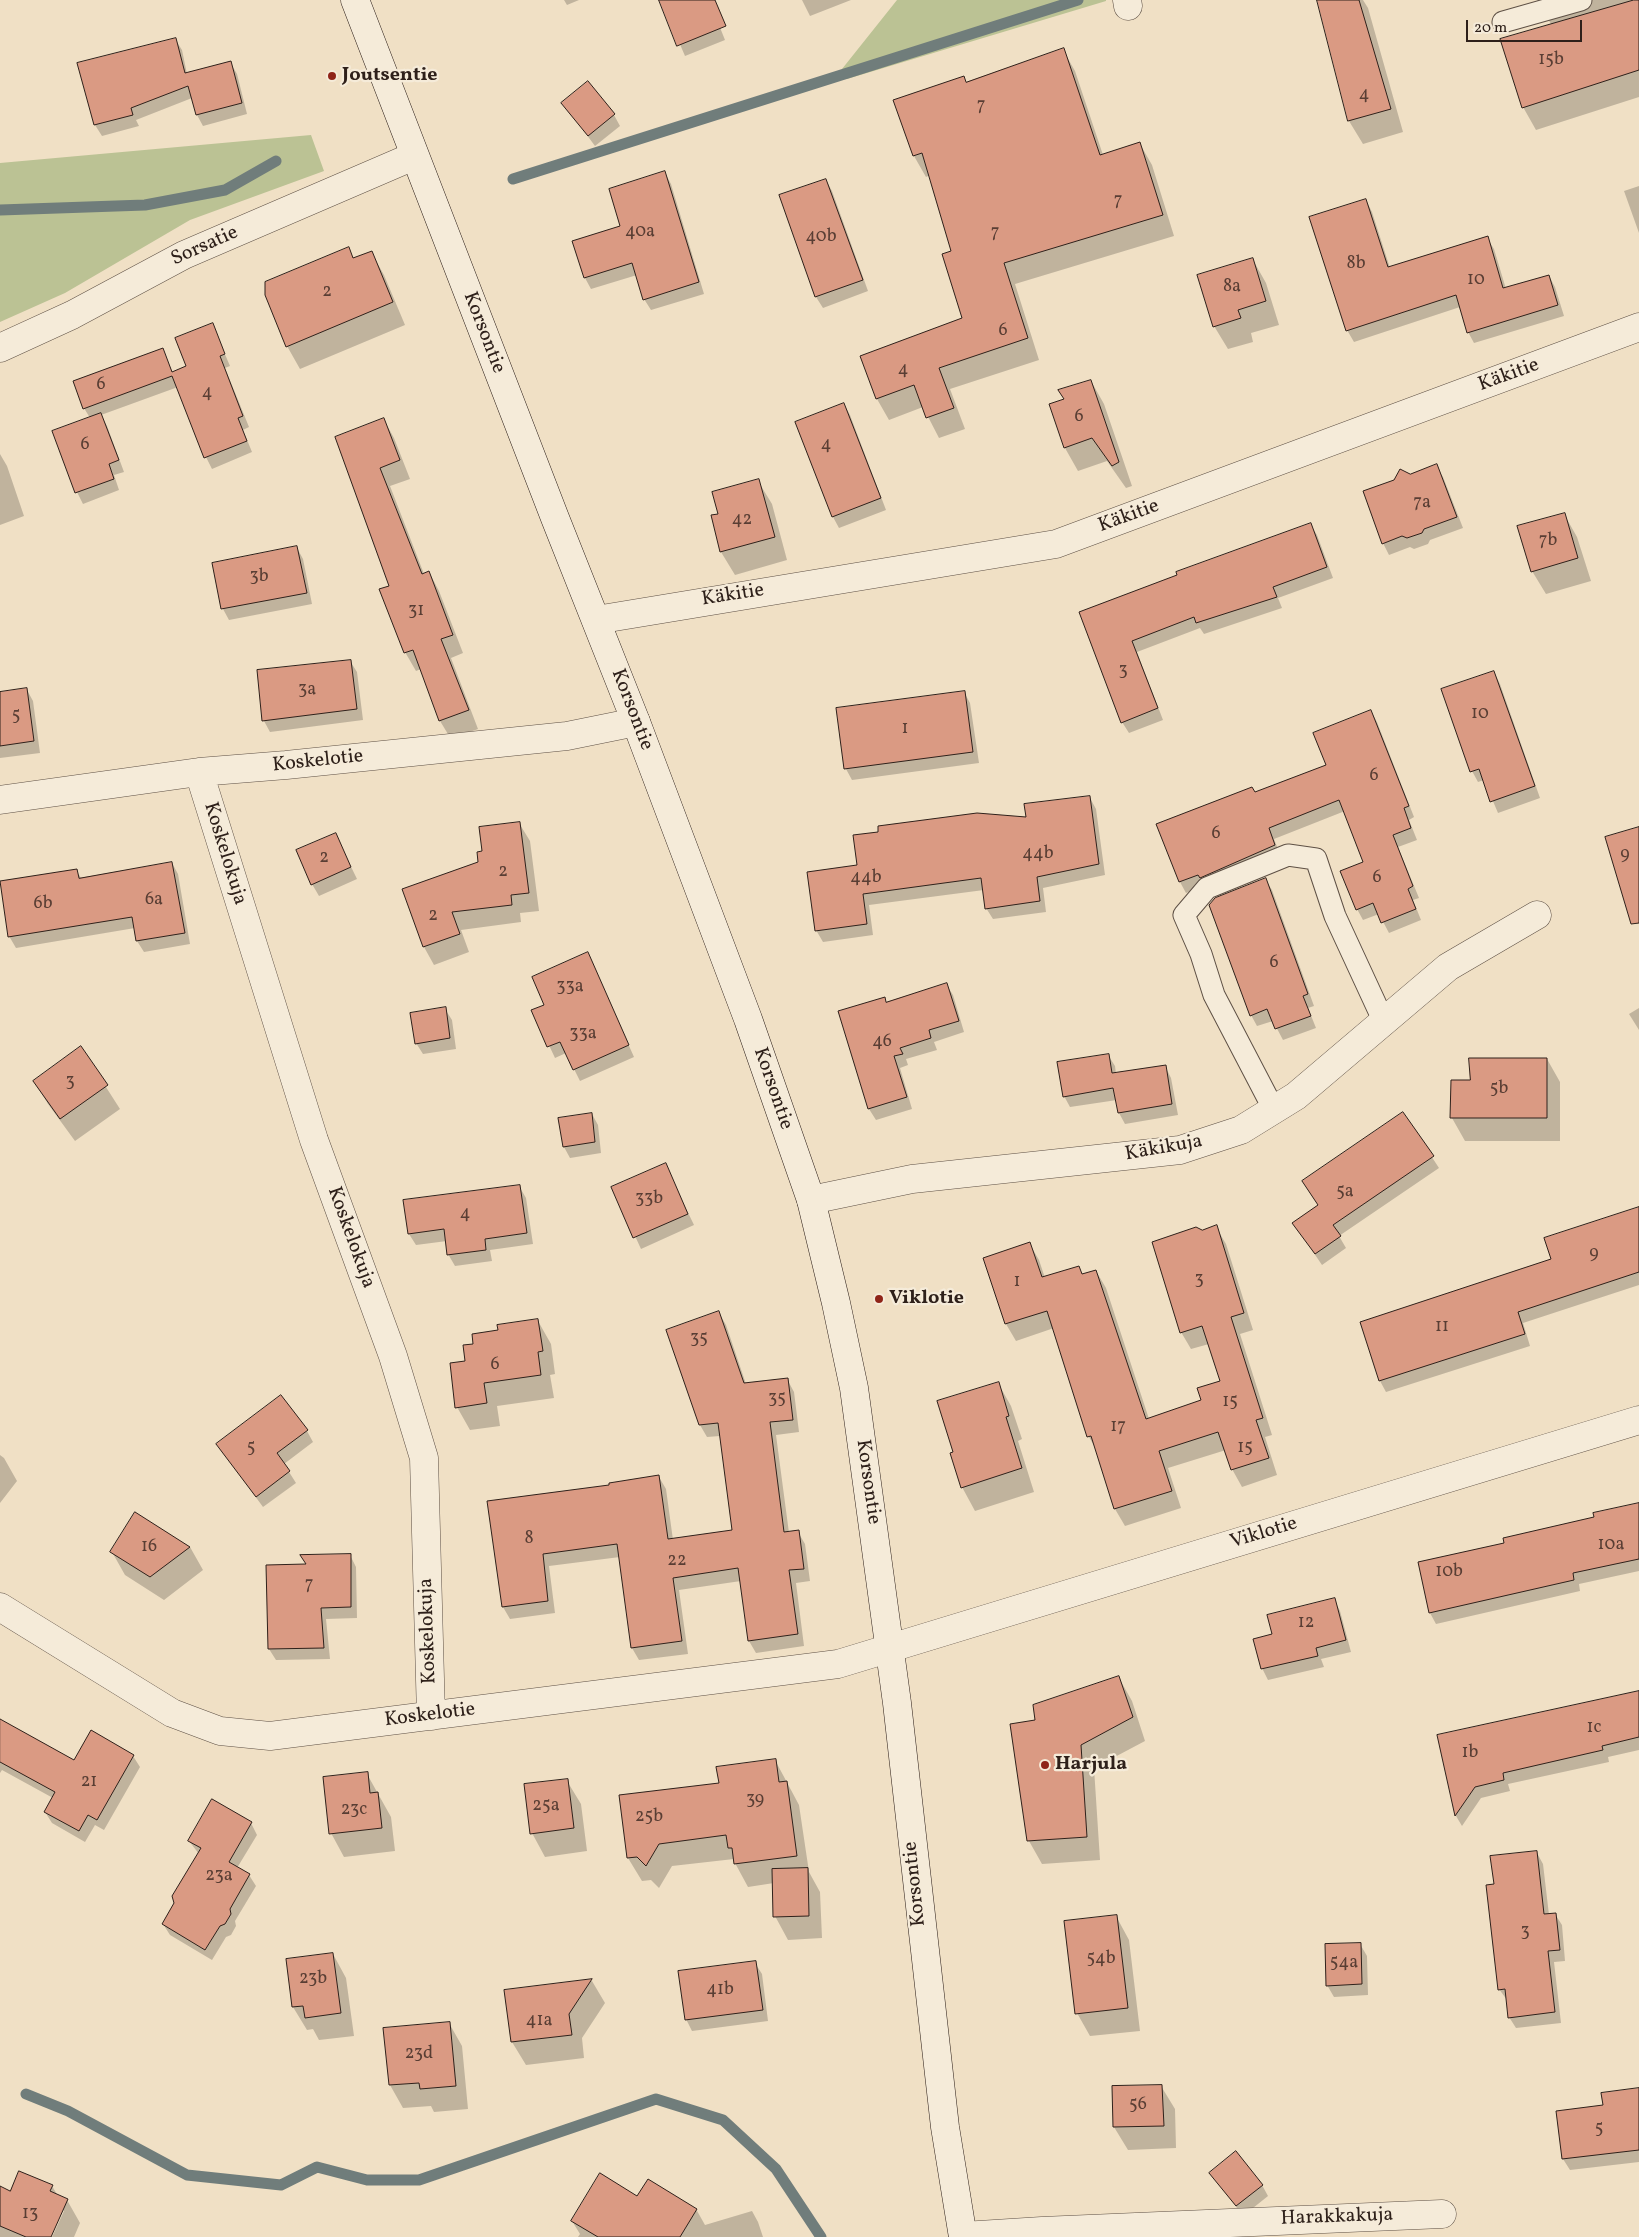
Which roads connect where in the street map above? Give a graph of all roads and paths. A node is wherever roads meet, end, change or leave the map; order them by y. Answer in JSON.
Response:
{"nodes":[{"id":1,"x":355,"y":0,"type":"edge"},
{"id":2,"x":1581,"y":0,"type":"edge"},
{"id":3,"x":1503,"y":22,"type":"dead end"},
{"id":4,"x":414,"y":156,"type":"junction"},
{"id":5,"x":1639,"y":327,"type":"edge"},
{"id":6,"x":0,"y":348,"type":"edge"},
{"id":7,"x":596,"y":620,"type":"junction"},
{"id":8,"x":636,"y":722,"type":"junction"},
{"id":9,"x":198,"y":772,"type":"junction"},
{"id":10,"x":0,"y":800,"type":"edge"},
{"id":11,"x":1537,"y":915,"type":"dead end"},
{"id":12,"x":1384,"y":1022,"type":"junction"},
{"id":13,"x":1274,"y":1110,"type":"junction"},
{"id":14,"x":811,"y":1200,"type":"junction"},
{"id":15,"x":1639,"y":1420,"type":"edge"},
{"id":16,"x":0,"y":1607,"type":"edge"},
{"id":17,"x":890,"y":1648,"type":"junction"},
{"id":18,"x":431,"y":1716,"type":"junction"},
{"id":19,"x":1442,"y":2214,"type":"dead end"},
{"id":20,"x":963,"y":2237,"type":"edge"}],
"edges":[{"from":1,"to":4,"type":"street","name":"Korsontie"},
{"from":2,"to":3,"type":"lane"},
{"from":4,"to":6,"type":"street","name":"Sorsatie"},
{"from":4,"to":7,"type":"street","name":"Korsontie"},
{"from":5,"to":7,"type":"street","name":"Käkitie"},
{"from":7,"to":8,"type":"street","name":"Korsontie"},
{"from":8,"to":9,"type":"street","name":"Koskelotie"},
{"from":8,"to":14,"type":"street","name":"Korsontie"},
{"from":9,"to":10,"type":"street","name":"Koskelotie"},
{"from":9,"to":18,"type":"street","name":"Koskelokuja"},
{"from":11,"to":12,"type":"street","name":"Käkikuja"},
{"from":12,"to":13,"type":"street","name":"Käkikuja"},
{"from":12,"to":13,"type":"lane"},
{"from":13,"to":14,"type":"street","name":"Käkikuja"},
{"from":14,"to":17,"type":"street","name":"Korsontie"},
{"from":15,"to":17,"type":"street","name":"Viklotie"},
{"from":16,"to":18,"type":"street","name":"Koskelotie"},
{"from":17,"to":18,"type":"street","name":"Koskelotie"},
{"from":17,"to":20,"type":"street","name":"Korsontie"},
{"from":19,"to":20,"type":"street","name":"Harakkakuja"}]}
